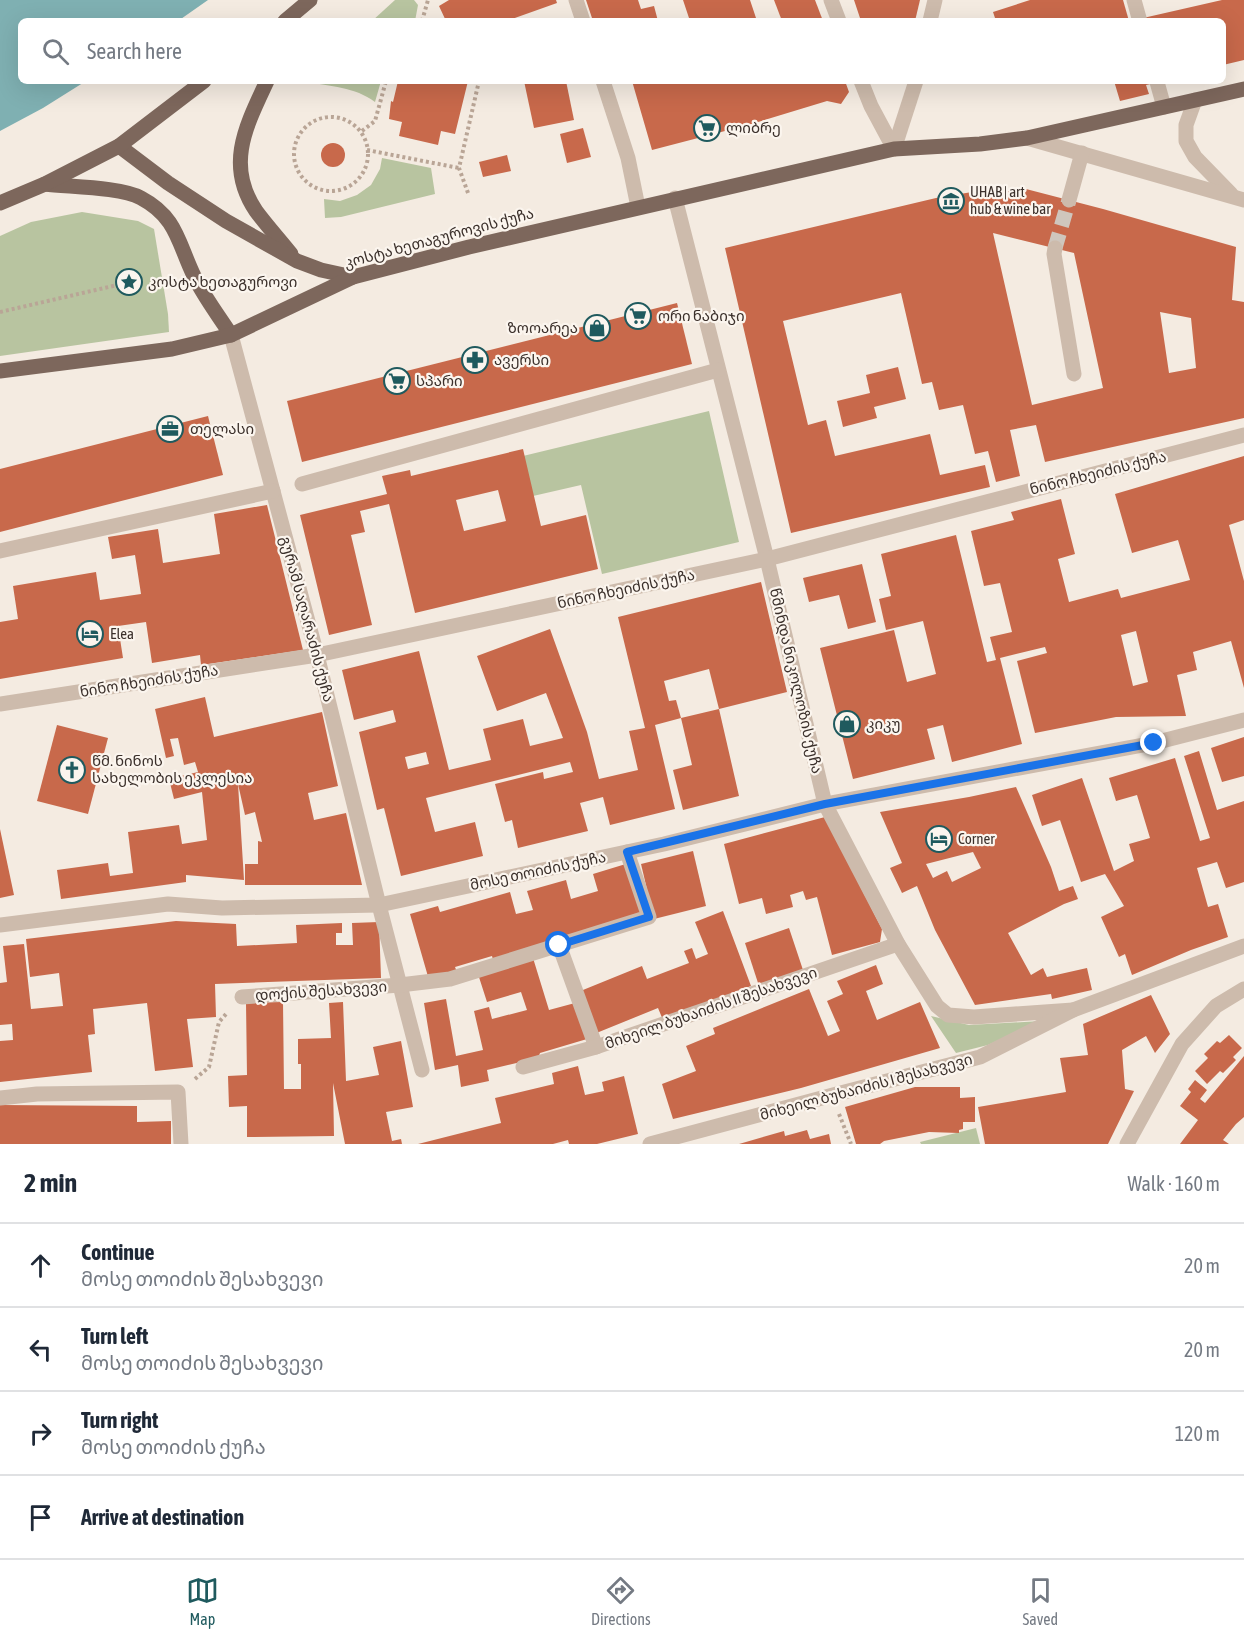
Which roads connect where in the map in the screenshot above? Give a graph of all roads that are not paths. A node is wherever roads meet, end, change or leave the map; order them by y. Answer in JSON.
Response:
{"nodes":[{"id":1,"x":576,"y":0,"type":"edge"},
{"id":2,"x":831,"y":0,"type":"edge"},
{"id":3,"x":935,"y":0,"type":"edge"},
{"id":4,"x":1134,"y":0,"type":"edge"},
{"id":5,"x":303,"y":10,"type":"edge"},
{"id":6,"x":290,"y":18,"type":"edge"},
{"id":7,"x":582,"y":18,"type":"edge"},
{"id":8,"x":838,"y":18,"type":"edge"},
{"id":9,"x":931,"y":18,"type":"edge"},
{"id":10,"x":1139,"y":18,"type":"dead end"},
{"id":11,"x":200,"y":84,"type":"edge"},
{"id":12,"x":266,"y":84,"type":"edge"},
{"id":13,"x":604,"y":84,"type":"edge"},
{"id":14,"x":862,"y":84,"type":"edge"},
{"id":15,"x":915,"y":84,"type":"edge"},
{"id":16,"x":1158,"y":84,"type":"edge"},
{"id":17,"x":1244,"y":88,"type":"edge"},
{"id":18,"x":1196,"y":100,"type":"junction"},
{"id":19,"x":1164,"y":107,"type":"junction"},
{"id":20,"x":1027,"y":138,"type":"junction"},
{"id":21,"x":119,"y":146,"type":"junction"},
{"id":22,"x":894,"y":149,"type":"junction"},
{"id":23,"x":1082,"y":153,"type":"junction"},
{"id":24,"x":45,"y":184,"type":"junction"},
{"id":25,"x":675,"y":198,"type":"junction"},
{"id":26,"x":1239,"y":198,"type":"edge"},
{"id":27,"x":1069,"y":200,"type":"tunnel mouth"},
{"id":28,"x":0,"y":204,"type":"edge"},
{"id":29,"x":638,"y":207,"type":"junction"},
{"id":30,"x":1055,"y":248,"type":"tunnel mouth"},
{"id":31,"x":297,"y":261,"type":"junction"},
{"id":32,"x":353,"y":277,"type":"junction"},
{"id":33,"x":231,"y":335,"type":"junction"},
{"id":34,"x":718,"y":370,"type":"junction"},
{"id":35,"x":0,"y":371,"type":"edge"},
{"id":36,"x":1074,"y":374,"type":"dead end"},
{"id":37,"x":1244,"y":435,"type":"edge"},
{"id":38,"x":302,"y":484,"type":"dead end"},
{"id":39,"x":273,"y":491,"type":"junction"},
{"id":40,"x":0,"y":551,"type":"edge"},
{"id":41,"x":766,"y":559,"type":"junction"},
{"id":42,"x":317,"y":655,"type":"junction"},
{"id":43,"x":0,"y":704,"type":"edge"},
{"id":44,"x":1244,"y":720,"type":"edge"},
{"id":45,"x":825,"y":804,"type":"junction"},
{"id":46,"x":627,"y":852,"type":"junction"},
{"id":47,"x":379,"y":905,"type":"junction"},
{"id":48,"x":0,"y":925,"type":"edge"},
{"id":49,"x":898,"y":944,"type":"junction"},
{"id":50,"x":559,"y":945,"type":"junction"},
{"id":51,"x":1244,"y":946,"type":"edge"},
{"id":52,"x":400,"y":985,"type":"junction"},
{"id":53,"x":1244,"y":988,"type":"edge"},
{"id":54,"x":242,"y":997,"type":"road end"},
{"id":55,"x":1073,"y":1010,"type":"junction"},
{"id":56,"x":596,"y":1047,"type":"junction"},
{"id":57,"x":523,"y":1067,"type":"dead end"},
{"id":58,"x":422,"y":1070,"type":"dead end"},
{"id":59,"x":0,"y":1098,"type":"edge"},
{"id":60,"x":181,"y":1144,"type":"edge"},
{"id":61,"x":650,"y":1144,"type":"edge"},
{"id":62,"x":1127,"y":1144,"type":"edge"}],
"edges":[{"from":1,"to":7,"type":"street"},
{"from":2,"to":8,"type":"street"},
{"from":3,"to":9,"type":"street"},
{"from":4,"to":10,"type":"street"},
{"from":5,"to":6,"type":"main road"},
{"from":11,"to":21,"type":"main road"},
{"from":12,"to":31,"type":"main road"},
{"from":13,"to":29,"type":"street"},
{"from":14,"to":22,"type":"street"},
{"from":15,"to":22,"type":"street"},
{"from":16,"to":19,"type":"street"},
{"from":17,"to":18,"type":"main road","name":"კოსტა ხეთაგუროვის ქუჩა"},
{"from":18,"to":19,"type":"main road","name":"კოსტა ხეთაგუროვის ქუჩა"},
{"from":18,"to":26,"type":"street"},
{"from":19,"to":20,"type":"main road","name":"კოსტა ხეთაგუროვის ქუჩა"},
{"from":20,"to":22,"type":"main road","name":"კოსტა ხეთაგუროვის ქუჩა"},
{"from":20,"to":23,"type":"street"},
{"from":21,"to":24,"type":"main road"},
{"from":21,"to":31,"type":"main road"},
{"from":22,"to":25,"type":"main road","name":"კოსტა ხეთაგუროვის ქუჩა"},
{"from":23,"to":26,"type":"street"},
{"from":23,"to":27,"type":"street"},
{"from":24,"to":28,"type":"main road"},
{"from":24,"to":33,"type":"main road"},
{"from":25,"to":29,"type":"main road","name":"კოსტა ხეთაგუროვის ქუჩა"},
{"from":25,"to":34,"type":"street","name":"წმინდა ნიკოლოზის ქუჩა"},
{"from":29,"to":32,"type":"main road","name":"კოსტა ხეთაგუროვის ქუჩა"},
{"from":30,"to":36,"type":"street"},
{"from":31,"to":32,"type":"main road"},
{"from":32,"to":33,"type":"main road","name":"კოსტა ხეთაგუროვის ქუჩა"},
{"from":33,"to":35,"type":"main road","name":"კოსტა ხეთაგუროვის ქუჩა"},
{"from":33,"to":39,"type":"street","name":"გურამ საღარაძის ქუჩა"},
{"from":34,"to":38,"type":"street"},
{"from":34,"to":41,"type":"street","name":"წმინდა ნიკოლოზის ქუჩა"},
{"from":37,"to":41,"type":"street","name":"ნინო ჩხეიძის ქუჩა"},
{"from":39,"to":40,"type":"street"},
{"from":39,"to":42,"type":"street","name":"გურამ საღარაძის ქუჩა"},
{"from":41,"to":42,"type":"street","name":"ნინო ჩხეიძის ქუჩა"},
{"from":41,"to":45,"type":"street","name":"წმინდა ნიკოლოზის ქუჩა"},
{"from":42,"to":43,"type":"street","name":"ნინო ჩხეიძის ქუჩა"},
{"from":42,"to":47,"type":"street","name":"გურამ საღარაძის ქუჩა"},
{"from":44,"to":45,"type":"street","name":"მოსე თოიძის ქუჩა"},
{"from":45,"to":46,"type":"street","name":"მოსე თოიძის ქუჩა"},
{"from":45,"to":49,"type":"street","name":"წმინდა ნიკოლოზის ქუჩა"},
{"from":46,"to":47,"type":"street","name":"მოსე თოიძის ქუჩა"},
{"from":46,"to":50,"type":"street","name":"დოქის შესახვევი"},
{"from":47,"to":48,"type":"street","name":"მოსე თოიძის ქუჩა"},
{"from":47,"to":52,"type":"street","name":"გურამ საღარაძის ქუჩა"},
{"from":49,"to":55,"type":"street","name":"წმინდა ნიკოლოზის ქუჩა"},
{"from":49,"to":56,"type":"street","name":"მიხეილ ბუხაიძის II შესახვევი"},
{"from":50,"to":52,"type":"street","name":"დოქის შესახვევი"},
{"from":50,"to":56,"type":"street"},
{"from":51,"to":55,"type":"street","name":"მიხეილ ბუხაიძის I შესახვევი"},
{"from":52,"to":54,"type":"street","name":"დოქის შესახვევი"},
{"from":52,"to":58,"type":"street","name":"გურამ საღარაძის ქუჩა"},
{"from":53,"to":62,"type":"street"},
{"from":55,"to":61,"type":"street","name":"მიხეილ ბუხაიძის I შესახვევი"},
{"from":56,"to":57,"type":"street","name":"მიხეილ ბუხაიძის II შესახვევი"},
{"from":59,"to":60,"type":"street"}]}
